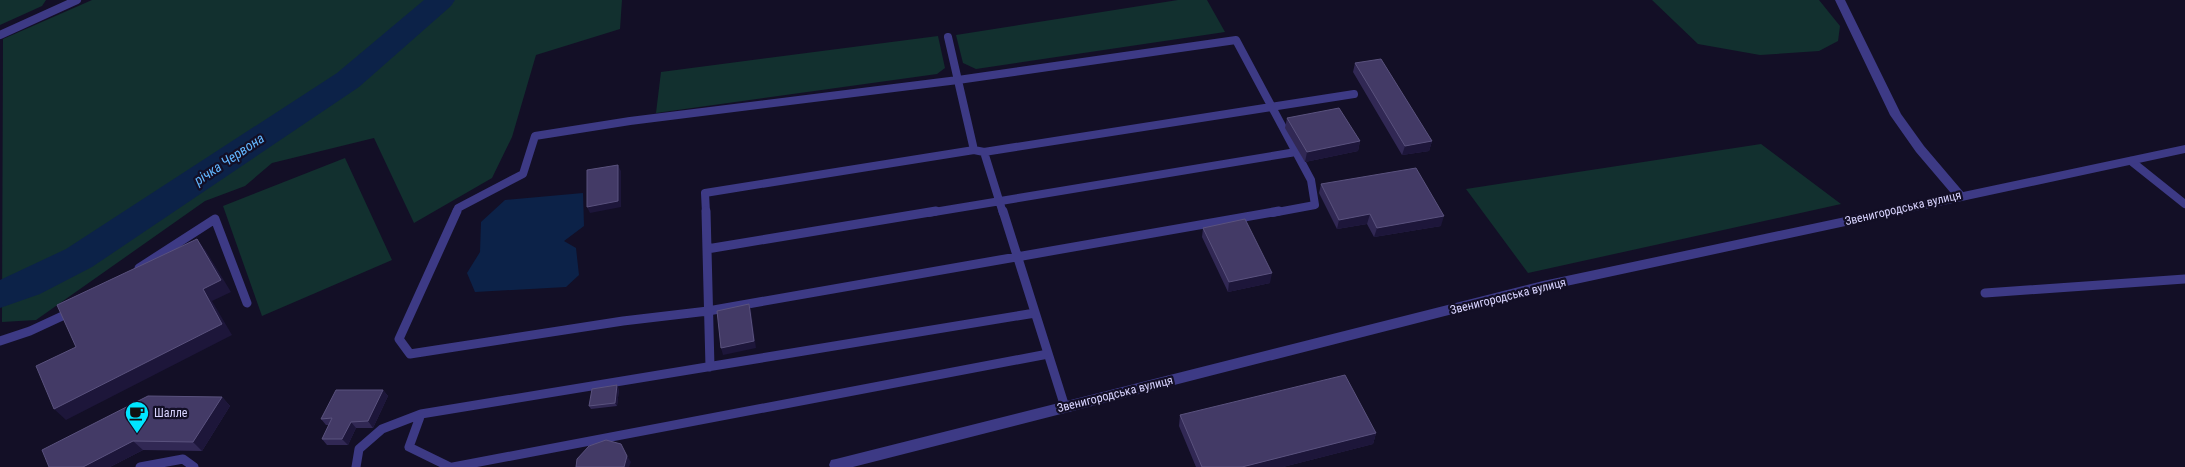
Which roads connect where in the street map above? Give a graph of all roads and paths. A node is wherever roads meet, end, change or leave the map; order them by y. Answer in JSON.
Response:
{"nodes":[{"id":1,"x":76,"y":0,"type":"edge"},
{"id":2,"x":1840,"y":0,"type":"edge"},
{"id":3,"x":0,"y":34,"type":"edge"},
{"id":4,"x":948,"y":37,"type":"dead end"},
{"id":5,"x":958,"y":80,"type":"junction"},
{"id":6,"x":1354,"y":94,"type":"dead end"},
{"id":7,"x":1272,"y":108,"type":"junction"},
{"id":8,"x":2185,"y":148,"type":"edge"},
{"id":9,"x":974,"y":150,"type":"junction"},
{"id":10,"x":984,"y":152,"type":"junction"},
{"id":11,"x":1296,"y":152,"type":"junction"},
{"id":12,"x":2131,"y":160,"type":"junction"},
{"id":13,"x":1960,"y":196,"type":"junction"},
{"id":14,"x":1000,"y":201,"type":"junction"},
{"id":15,"x":2185,"y":204,"type":"edge"},
{"id":16,"x":706,"y":250,"type":"junction"},
{"id":17,"x":1017,"y":256,"type":"junction"},
{"id":18,"x":133,"y":272,"type":"edge"},
{"id":19,"x":2185,"y":279,"type":"edge"},
{"id":20,"x":1984,"y":294,"type":"dead end"},
{"id":21,"x":247,"y":302,"type":"dead end"},
{"id":22,"x":76,"y":309,"type":"edge"},
{"id":23,"x":708,"y":312,"type":"junction"},
{"id":24,"x":1035,"y":313,"type":"junction"},
{"id":25,"x":0,"y":340,"type":"edge"},
{"id":26,"x":1048,"y":354,"type":"junction"},
{"id":27,"x":710,"y":366,"type":"junction"},
{"id":28,"x":1065,"y":407,"type":"junction"},
{"id":29,"x":421,"y":414,"type":"junction"},
{"id":30,"x":836,"y":465,"type":"dead end"},
{"id":31,"x":140,"y":467,"type":"edge"},
{"id":32,"x":194,"y":467,"type":"edge"},
{"id":33,"x":356,"y":467,"type":"edge"},
{"id":34,"x":452,"y":467,"type":"edge"}],
"edges":[{"from":1,"to":3,"type":"lane"},
{"from":2,"to":13,"type":"street"},
{"from":4,"to":5,"type":"lane"},
{"from":5,"to":7,"type":"lane"},
{"from":5,"to":9,"type":"lane"},
{"from":5,"to":23,"type":"lane"},
{"from":6,"to":7,"type":"lane"},
{"from":7,"to":10,"type":"lane"},
{"from":7,"to":11,"type":"lane"},
{"from":8,"to":12,"type":"street","name":"Звенигородська вулиця"},
{"from":9,"to":10,"type":"lane"},
{"from":9,"to":16,"type":"lane"},
{"from":10,"to":14,"type":"lane"},
{"from":11,"to":14,"type":"lane"},
{"from":11,"to":17,"type":"lane"},
{"from":12,"to":13,"type":"street","name":"Звенигородська вулиця"},
{"from":12,"to":15,"type":"lane"},
{"from":13,"to":28,"type":"street","name":"Звенигородська вулиця"},
{"from":14,"to":16,"type":"lane"},
{"from":14,"to":17,"type":"lane"},
{"from":16,"to":23,"type":"lane"},
{"from":17,"to":23,"type":"lane"},
{"from":17,"to":24,"type":"lane"},
{"from":18,"to":21,"type":"lane"},
{"from":19,"to":20,"type":"lane"},
{"from":22,"to":25,"type":"lane"},
{"from":23,"to":27,"type":"lane"},
{"from":24,"to":26,"type":"lane"},
{"from":24,"to":27,"type":"lane"},
{"from":26,"to":28,"type":"lane"},
{"from":26,"to":34,"type":"lane"},
{"from":27,"to":29,"type":"lane"},
{"from":28,"to":30,"type":"street","name":"Звенигородська вулиця"},
{"from":29,"to":33,"type":"lane"},
{"from":29,"to":34,"type":"lane"},
{"from":31,"to":32,"type":"lane"}]}
